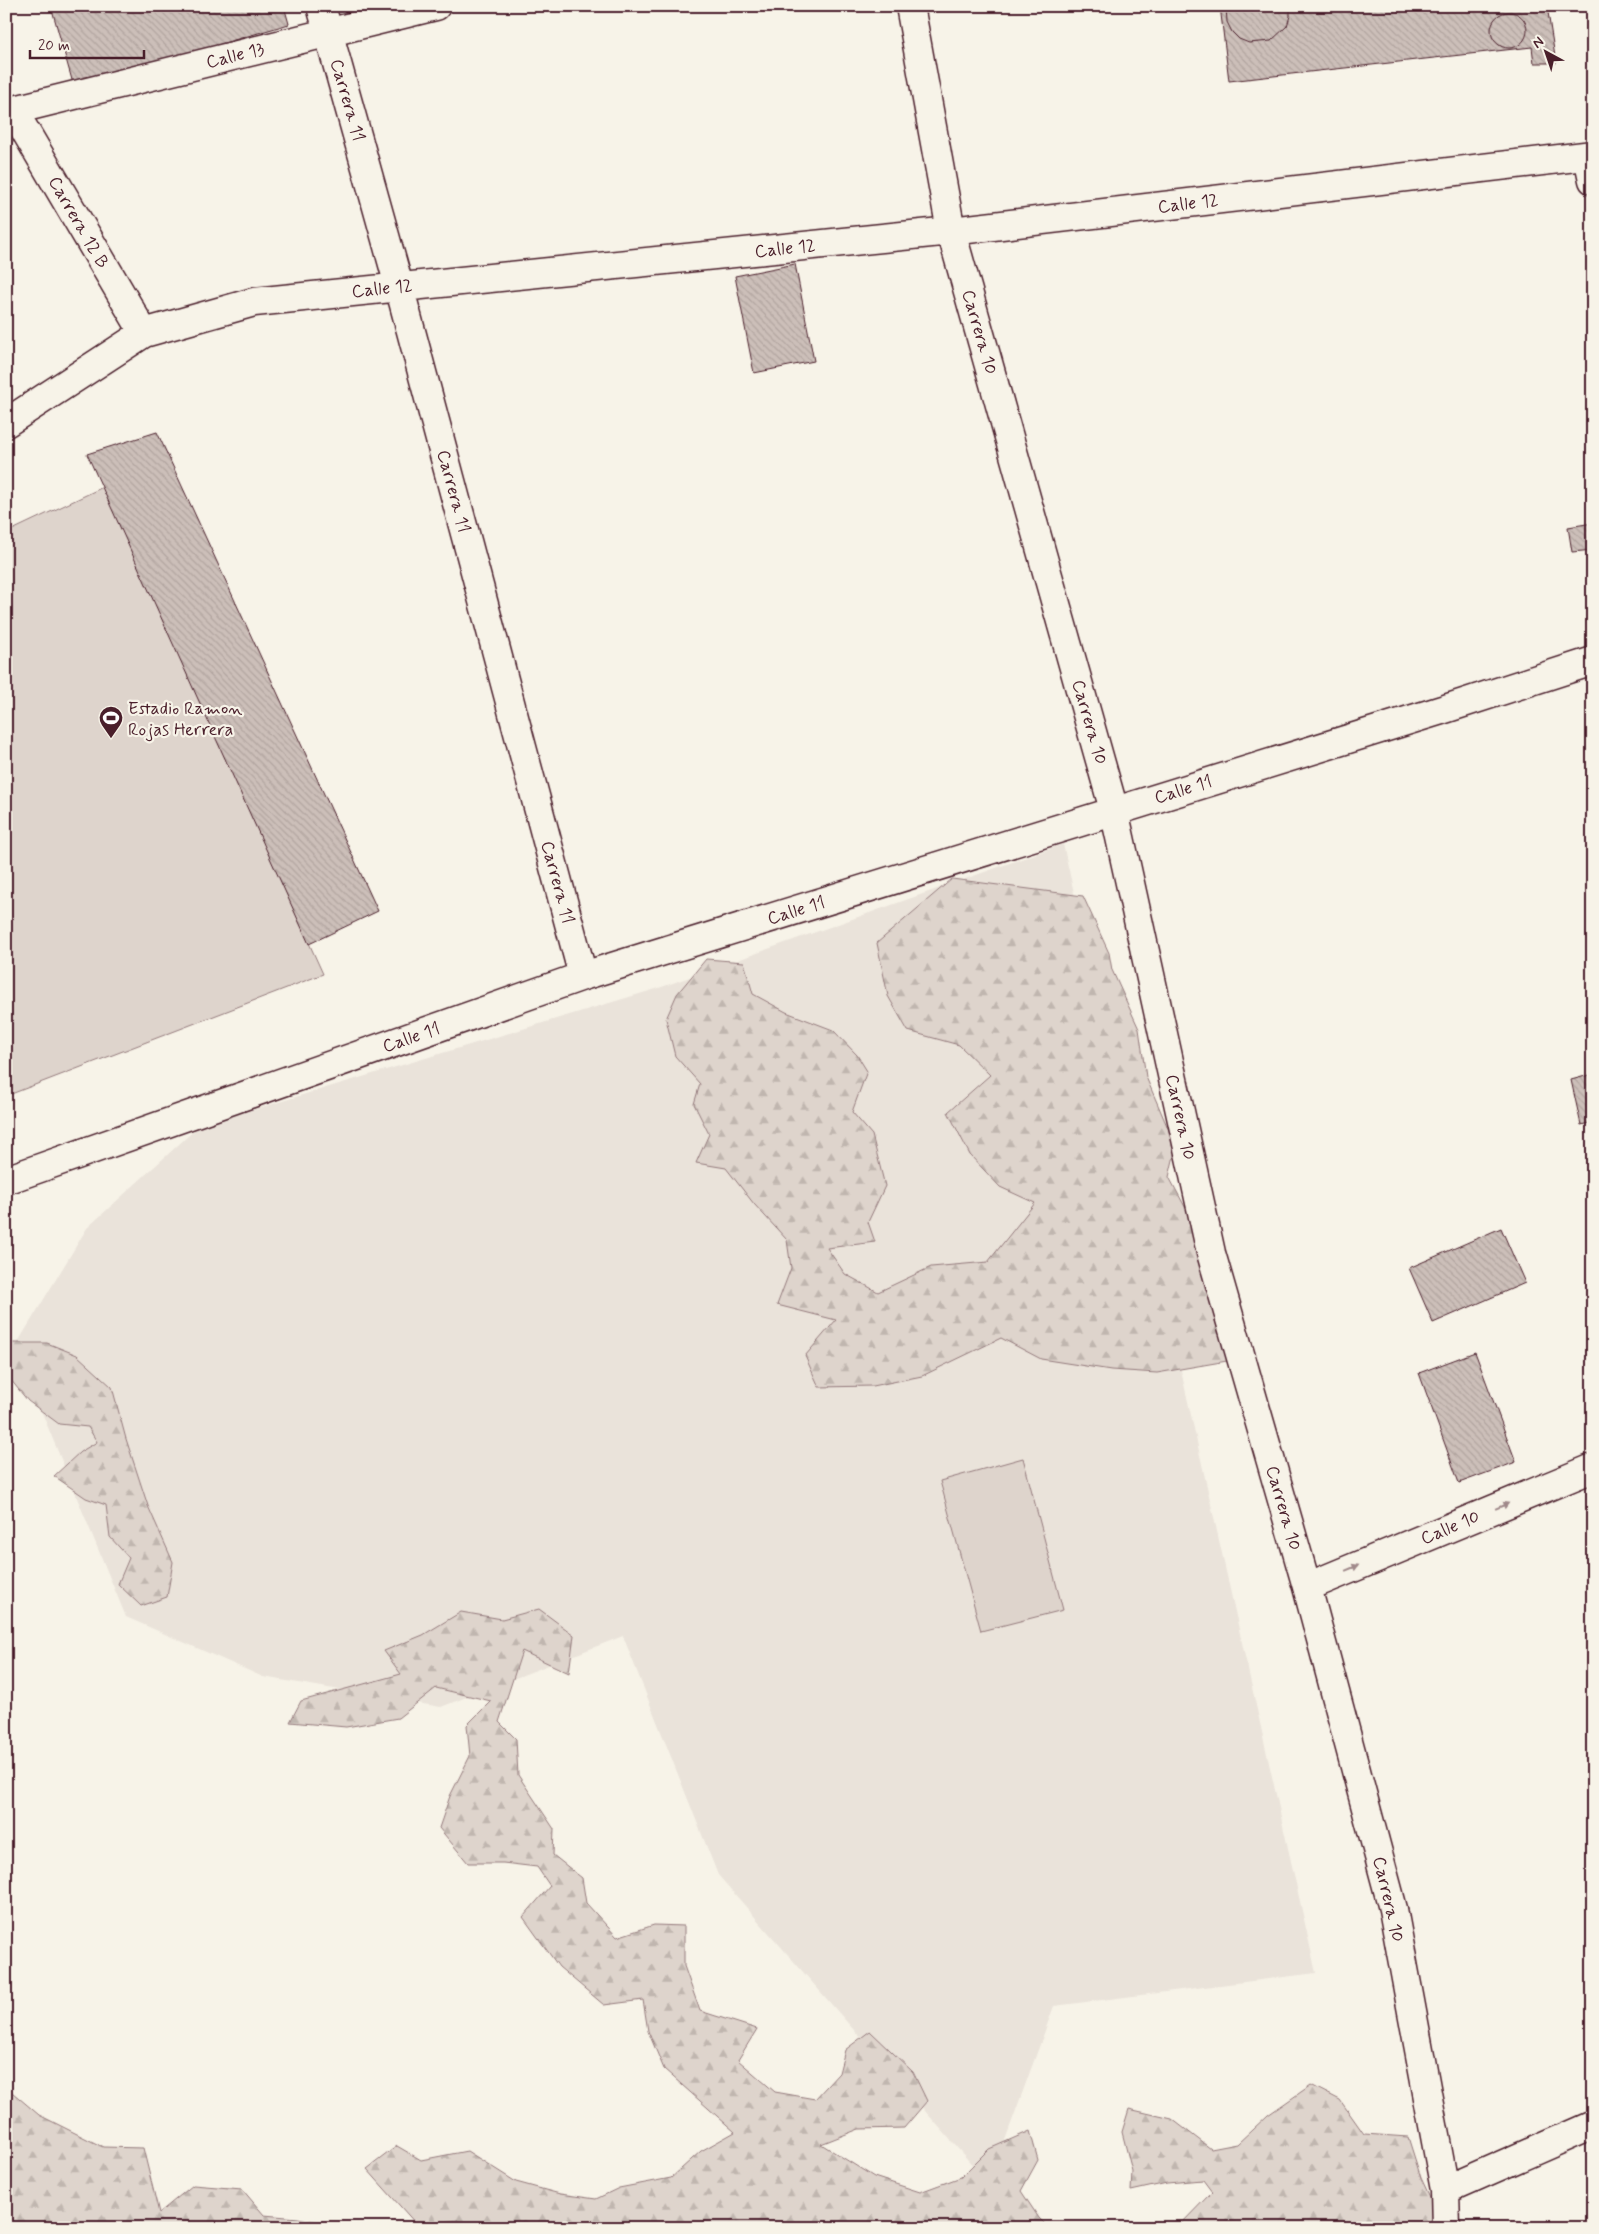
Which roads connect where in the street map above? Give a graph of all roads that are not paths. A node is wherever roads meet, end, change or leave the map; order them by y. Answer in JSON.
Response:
{"nodes":[{"id":1,"x":436,"y":6,"type":"edge"},
{"id":2,"x":910,"y":6,"type":"edge"},
{"id":3,"x":325,"y":19,"type":"edge"},
{"id":4,"x":10,"y":111,"type":"edge"},
{"id":5,"x":1591,"y":164,"type":"edge"},
{"id":6,"x":951,"y":231,"type":"junction"},
{"id":7,"x":399,"y":286,"type":"junction"},
{"id":8,"x":144,"y":333,"type":"junction"},
{"id":9,"x":6,"y":423,"type":"edge"},
{"id":10,"x":1593,"y":661,"type":"edge"},
{"id":11,"x":1114,"y":810,"type":"junction"},
{"id":12,"x":583,"y":976,"type":"junction"},
{"id":13,"x":6,"y":1180,"type":"edge"},
{"id":14,"x":1593,"y":1468,"type":"edge"},
{"id":15,"x":1307,"y":1587,"type":"junction"},
{"id":16,"x":1593,"y":2125,"type":"edge"},
{"id":17,"x":1445,"y":2190,"type":"junction"},
{"id":18,"x":1446,"y":2228,"type":"edge"}],
"edges":[{"from":1,"to":3,"type":"street","name":"Calle 13"},
{"from":2,"to":6,"type":"street","name":"Carrera 10"},
{"from":3,"to":4,"type":"street","name":"Calle 13"},
{"from":3,"to":7,"type":"street","name":"Carrera 11"},
{"from":4,"to":8,"type":"street","name":"Carrera 12 B"},
{"from":5,"to":6,"type":"street","name":"Calle 12"},
{"from":6,"to":7,"type":"street","name":"Calle 12"},
{"from":6,"to":11,"type":"street","name":"Carrera 10"},
{"from":7,"to":8,"type":"street","name":"Calle 12"},
{"from":7,"to":12,"type":"street","name":"Carrera 11"},
{"from":8,"to":9,"type":"street","name":"Calle 12"},
{"from":10,"to":11,"type":"street","name":"Calle 11"},
{"from":11,"to":12,"type":"street","name":"Calle 11"},
{"from":11,"to":15,"type":"street","name":"Carrera 10"},
{"from":12,"to":13,"type":"street","name":"Calle 11"},
{"from":15,"to":14,"type":"street","name":"Calle 10","one_way":true},
{"from":15,"to":17,"type":"street","name":"Carrera 10"},
{"from":16,"to":17,"type":"street"},
{"from":17,"to":18,"type":"street","name":"Carrera 10"}]}
